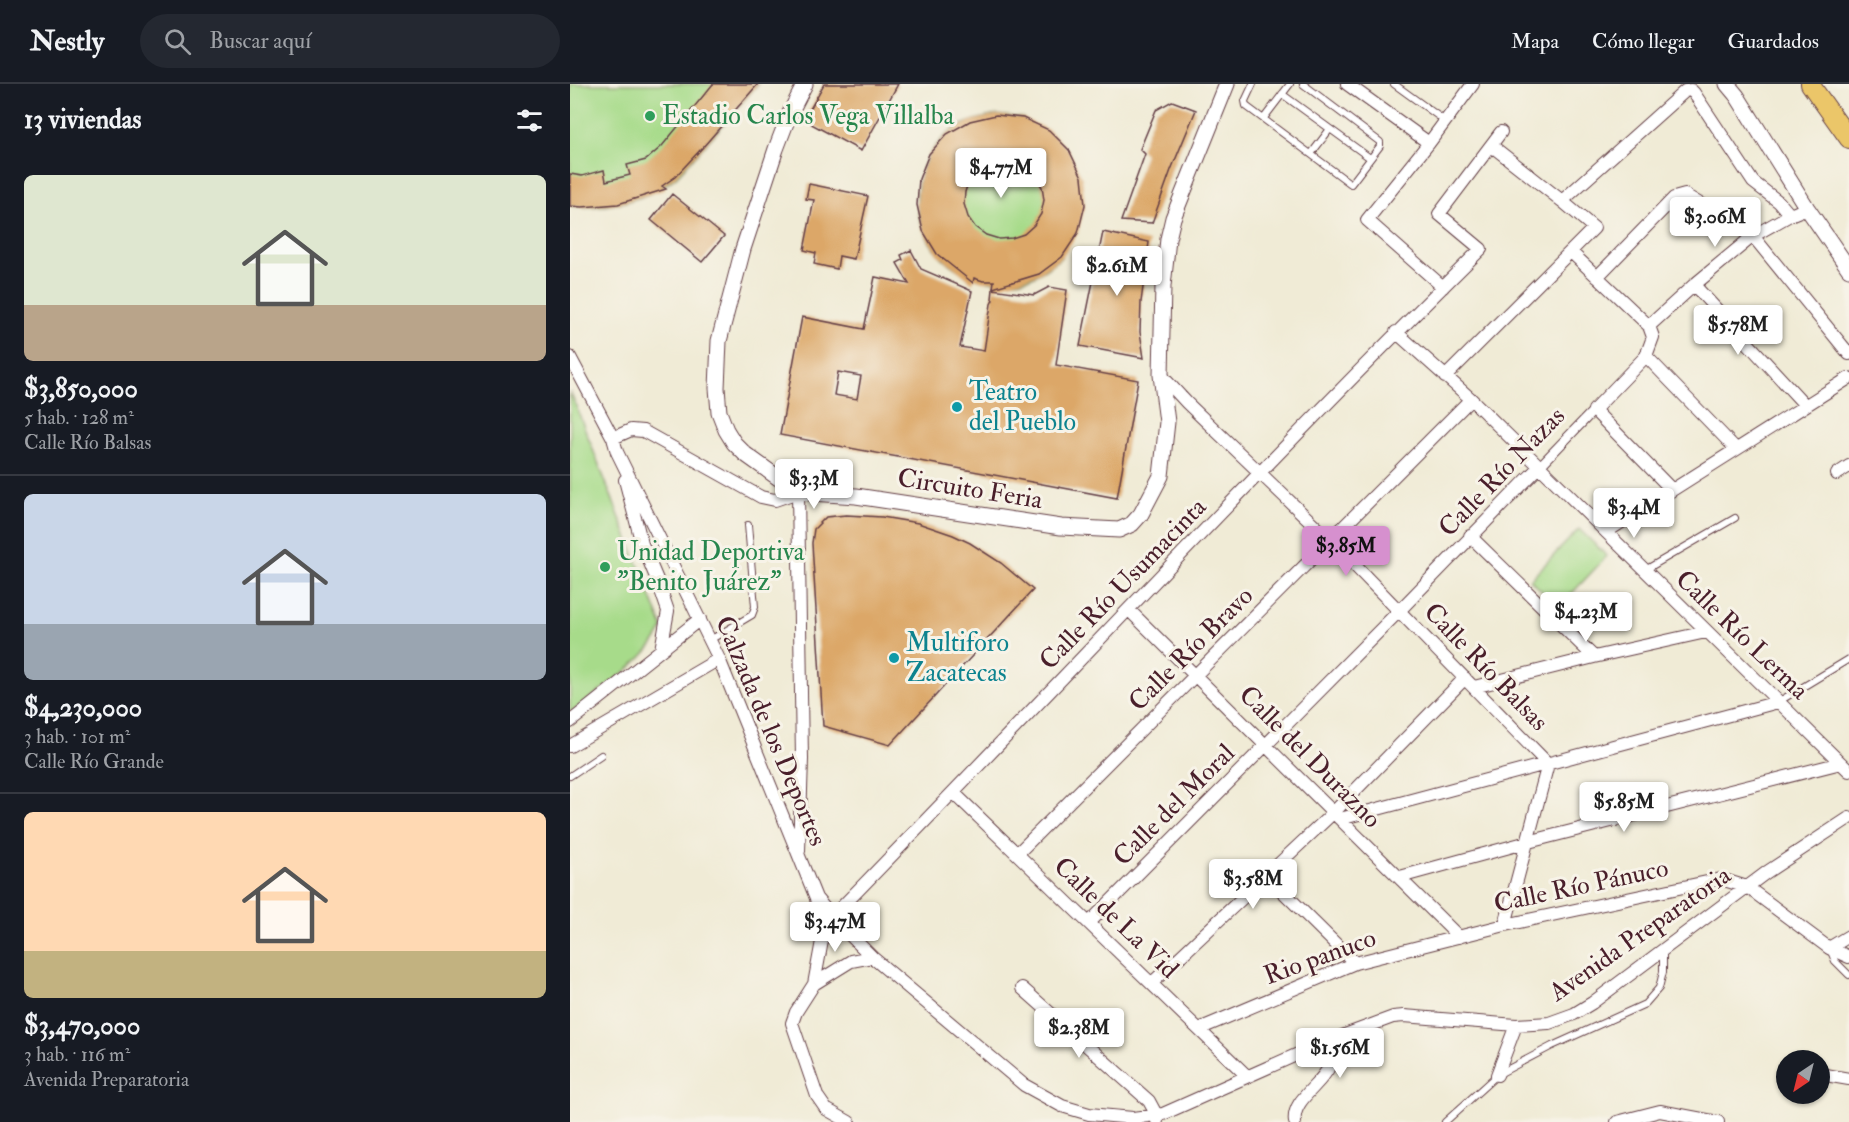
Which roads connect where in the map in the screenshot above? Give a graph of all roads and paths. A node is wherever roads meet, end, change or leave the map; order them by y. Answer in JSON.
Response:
{"nodes":[{"id":1,"x":805,"y":84,"type":"edge"},
{"id":2,"x":1227,"y":84,"type":"edge"},
{"id":3,"x":1253,"y":84,"type":"edge"},
{"id":4,"x":1290,"y":84,"type":"edge"},
{"id":5,"x":1303,"y":84,"type":"edge"},
{"id":6,"x":1347,"y":84,"type":"edge"},
{"id":7,"x":1394,"y":84,"type":"edge"},
{"id":8,"x":1473,"y":84,"type":"edge"},
{"id":9,"x":1727,"y":84,"type":"edge"},
{"id":10,"x":1810,"y":84,"type":"edge"},
{"id":11,"x":1282,"y":94,"type":"junction"},
{"id":12,"x":1264,"y":118,"type":"junction"},
{"id":13,"x":1445,"y":122,"type":"junction"},
{"id":14,"x":1330,"y":129,"type":"junction"},
{"id":15,"x":1501,"y":132,"type":"dead end"},
{"id":16,"x":1849,"y":139,"type":"edge"},
{"id":17,"x":1429,"y":143,"type":"junction"},
{"id":18,"x":1492,"y":146,"type":"junction"},
{"id":19,"x":1311,"y":154,"type":"junction"},
{"id":20,"x":1370,"y":158,"type":"junction"},
{"id":21,"x":1563,"y":201,"type":"junction"},
{"id":22,"x":1807,"y":208,"type":"junction"},
{"id":23,"x":1790,"y":215,"type":"junction"},
{"id":24,"x":1754,"y":236,"type":"junction"},
{"id":25,"x":1570,"y":252,"type":"junction"},
{"id":26,"x":1849,"y":269,"type":"edge"},
{"id":27,"x":1597,"y":277,"type":"junction"},
{"id":28,"x":1694,"y":285,"type":"junction"},
{"id":29,"x":1443,"y":287,"type":"junction"},
{"id":30,"x":1649,"y":326,"type":"junction"},
{"id":31,"x":1396,"y":332,"type":"junction"},
{"id":32,"x":1849,"y":354,"type":"edge"},
{"id":33,"x":1646,"y":356,"type":"junction"},
{"id":34,"x":570,"y":357,"type":"edge"},
{"id":35,"x":1161,"y":375,"type":"junction"},
{"id":36,"x":1445,"y":377,"type":"junction"},
{"id":37,"x":1849,"y":378,"type":"edge"},
{"id":38,"x":1471,"y":399,"type":"junction"},
{"id":39,"x":1805,"y":405,"type":"junction"},
{"id":40,"x":1594,"y":410,"type":"junction"},
{"id":41,"x":613,"y":438,"type":"junction"},
{"id":42,"x":1736,"y":449,"type":"junction"},
{"id":43,"x":617,"y":452,"type":"junction"},
{"id":44,"x":1849,"y":466,"type":"edge"},
{"id":45,"x":1539,"y":467,"type":"junction"},
{"id":46,"x":1261,"y":473,"type":"junction"},
{"id":47,"x":1837,"y":474,"type":"dead end"},
{"id":48,"x":1672,"y":490,"type":"junction"},
{"id":49,"x":798,"y":492,"type":"junction"},
{"id":50,"x":1735,"y":518,"type":"dead end"},
{"id":51,"x":748,"y":525,"type":"dead end"},
{"id":52,"x":1606,"y":531,"type":"junction"},
{"id":53,"x":1470,"y":536,"type":"junction"},
{"id":54,"x":1330,"y":541,"type":"junction"},
{"id":55,"x":1645,"y":571,"type":"junction"},
{"id":56,"x":1129,"y":610,"type":"junction"},
{"id":57,"x":1400,"y":610,"type":"junction"},
{"id":58,"x":699,"y":619,"type":"junction"},
{"id":59,"x":1706,"y":632,"type":"junction"},
{"id":60,"x":710,"y":640,"type":"junction"},
{"id":61,"x":661,"y":650,"type":"junction"},
{"id":62,"x":1594,"y":657,"type":"junction"},
{"id":63,"x":719,"y":659,"type":"junction"},
{"id":64,"x":1849,"y":659,"type":"edge"},
{"id":65,"x":1196,"y":676,"type":"junction"},
{"id":66,"x":1469,"y":682,"type":"junction"},
{"id":67,"x":1778,"y":702,"type":"junction"},
{"id":68,"x":570,"y":722,"type":"edge"},
{"id":69,"x":1266,"y":744,"type":"junction"},
{"id":70,"x":570,"y":746,"type":"edge"},
{"id":71,"x":601,"y":755,"type":"dead end"},
{"id":72,"x":1548,"y":764,"type":"junction"},
{"id":73,"x":1845,"y":767,"type":"edge"},
{"id":74,"x":570,"y":776,"type":"edge"},
{"id":75,"x":954,"y":793,"type":"junction"},
{"id":76,"x":1336,"y":816,"type":"junction"},
{"id":77,"x":1849,"y":818,"type":"edge"},
{"id":78,"x":1528,"y":842,"type":"junction"},
{"id":79,"x":1018,"y":853,"type":"junction"},
{"id":80,"x":799,"y":855,"type":"junction"},
{"id":81,"x":1267,"y":876,"type":"junction"},
{"id":82,"x":1400,"y":877,"type":"junction"},
{"id":83,"x":1747,"y":887,"type":"junction"},
{"id":84,"x":816,"y":898,"type":"junction"},
{"id":85,"x":832,"y":917,"type":"junction"},
{"id":86,"x":1089,"y":922,"type":"junction"},
{"id":87,"x":1505,"y":925,"type":"junction"},
{"id":88,"x":1849,"y":936,"type":"edge"},
{"id":89,"x":1459,"y":937,"type":"junction"},
{"id":90,"x":1829,"y":948,"type":"junction"},
{"id":91,"x":1664,"y":950,"type":"junction"},
{"id":92,"x":872,"y":957,"type":"junction"},
{"id":93,"x":1849,"y":957,"type":"edge"},
{"id":94,"x":1355,"y":963,"type":"junction"},
{"id":95,"x":1849,"y":975,"type":"edge"},
{"id":96,"x":1152,"y":983,"type":"junction"},
{"id":97,"x":814,"y":984,"type":"junction"},
{"id":98,"x":1022,"y":988,"type":"dead end"},
{"id":99,"x":1516,"y":1025,"type":"junction"},
{"id":100,"x":1199,"y":1029,"type":"junction"},
{"id":101,"x":1323,"y":1043,"type":"junction"},
{"id":102,"x":1497,"y":1075,"type":"junction"},
{"id":103,"x":1247,"y":1076,"type":"junction"},
{"id":104,"x":1830,"y":1076,"type":"edge"},
{"id":105,"x":1849,"y":1079,"type":"edge"},
{"id":106,"x":1156,"y":1118,"type":"edge"},
{"id":107,"x":849,"y":1122,"type":"edge"},
{"id":108,"x":1295,"y":1122,"type":"edge"},
{"id":109,"x":1445,"y":1122,"type":"edge"},
{"id":110,"x":1617,"y":1122,"type":"edge"},
{"id":111,"x":1718,"y":1122,"type":"edge"}],
"edges":[{"from":1,"to":49,"type":"street"},
{"from":2,"to":35,"type":"street","name":"Circuito Feria"},
{"from":3,"to":12,"type":"lane"},
{"from":4,"to":11,"type":"lane"},
{"from":5,"to":20,"type":"lane"},
{"from":6,"to":17,"type":"street"},
{"from":7,"to":13,"type":"lane"},
{"from":8,"to":13,"type":"street"},
{"from":9,"to":22,"type":"street"},
{"from":10,"to":16,"type":"main road"},
{"from":11,"to":12,"type":"lane"},
{"from":11,"to":14,"type":"lane"},
{"from":12,"to":19,"type":"lane"},
{"from":13,"to":17,"type":"street"},
{"from":14,"to":19,"type":"lane"},
{"from":14,"to":20,"type":"lane"},
{"from":15,"to":18,"type":"street"},
{"from":17,"to":29,"type":"street"},
{"from":18,"to":21,"type":"street"},
{"from":18,"to":29,"type":"street","name":"Calle Río Usumacinta"},
{"from":19,"to":20,"type":"lane"},
{"from":21,"to":23,"type":"street"},
{"from":21,"to":25,"type":"street"},
{"from":22,"to":23,"type":"street"},
{"from":22,"to":26,"type":"street"},
{"from":23,"to":24,"type":"street"},
{"from":24,"to":27,"type":"street"},
{"from":24,"to":28,"type":"street"},
{"from":24,"to":32,"type":"street"},
{"from":25,"to":27,"type":"street"},
{"from":25,"to":36,"type":"street"},
{"from":27,"to":30,"type":"street"},
{"from":28,"to":30,"type":"street"},
{"from":28,"to":39,"type":"street"},
{"from":29,"to":31,"type":"street","name":"Calle Río Usumacinta"},
{"from":30,"to":33,"type":"street"},
{"from":31,"to":36,"type":"street","name":"Calle Río Lerma"},
{"from":31,"to":46,"type":"street","name":"Calle Río Usumacinta"},
{"from":33,"to":40,"type":"street"},
{"from":33,"to":42,"type":"street"},
{"from":34,"to":41,"type":"street","name":"Calzada de los Deportes"},
{"from":35,"to":46,"type":"street","name":"Calle Río Balsas"},
{"from":35,"to":49,"type":"street","name":"Circuito Feria"},
{"from":36,"to":38,"type":"street","name":"Calle Río Lerma"},
{"from":37,"to":39,"type":"street"},
{"from":38,"to":45,"type":"street","name":"Calle Río Lerma"},
{"from":38,"to":54,"type":"street","name":"Calle Río Bravo"},
{"from":39,"to":42,"type":"street"},
{"from":40,"to":45,"type":"street","name":"Calle Río Nazas"},
{"from":40,"to":48,"type":"street"},
{"from":41,"to":43,"type":"street","name":"Calzada de los Deportes"},
{"from":41,"to":49,"type":"street"},
{"from":42,"to":48,"type":"street"},
{"from":43,"to":58,"type":"street","name":"Calzada de los Deportes"},
{"from":43,"to":61,"type":"street"},
{"from":44,"to":47,"type":"street"},
{"from":45,"to":52,"type":"street","name":"Calle Río Lerma"},
{"from":45,"to":53,"type":"street","name":"Calle Río Nazas"},
{"from":46,"to":54,"type":"street","name":"Calle Río Balsas"},
{"from":46,"to":56,"type":"street","name":"Calle Río Usumacinta"},
{"from":48,"to":52,"type":"street"},
{"from":49,"to":80,"type":"street"},
{"from":50,"to":55,"type":"lane"},
{"from":51,"to":60,"type":"lane"},
{"from":52,"to":55,"type":"street","name":"Calle Río Lerma"},
{"from":53,"to":57,"type":"street","name":"Calle Río Nazas"},
{"from":53,"to":62,"type":"street"},
{"from":54,"to":57,"type":"street","name":"Calle Río Balsas"},
{"from":54,"to":65,"type":"street","name":"Calle Río Bravo"},
{"from":55,"to":59,"type":"street","name":"Calle Río Lerma"},
{"from":56,"to":65,"type":"street","name":"Calle del Durazno"},
{"from":56,"to":75,"type":"street","name":"Calle Río Usumacinta"},
{"from":57,"to":66,"type":"street","name":"Calle Río Balsas"},
{"from":57,"to":69,"type":"street","name":"Calle Río Nazas"},
{"from":58,"to":60,"type":"street","name":"Calzada de los Deportes"},
{"from":58,"to":61,"type":"street"},
{"from":59,"to":62,"type":"street"},
{"from":59,"to":67,"type":"street","name":"Calle Río Lerma"},
{"from":60,"to":63,"type":"street","name":"Calzada de los Deportes"},
{"from":61,"to":68,"type":"street"},
{"from":62,"to":66,"type":"street"},
{"from":63,"to":70,"type":"street"},
{"from":63,"to":80,"type":"street","name":"Calzada de los Deportes"},
{"from":64,"to":67,"type":"lane"},
{"from":65,"to":69,"type":"street","name":"Calle del Durazno"},
{"from":65,"to":79,"type":"street","name":"Calle Río Bravo"},
{"from":66,"to":72,"type":"street","name":"Calle Río Balsas"},
{"from":66,"to":76,"type":"street"},
{"from":67,"to":72,"type":"street"},
{"from":67,"to":73,"type":"street","name":"Calle Río Lerma"},
{"from":69,"to":76,"type":"street","name":"Calle del Durazno"},
{"from":69,"to":86,"type":"street","name":"Calle del Moral"},
{"from":71,"to":74,"type":"lane"},
{"from":72,"to":76,"type":"street"},
{"from":72,"to":78,"type":"street"},
{"from":73,"to":78,"type":"street"},
{"from":75,"to":79,"type":"street","name":"Calle de La Vid"},
{"from":75,"to":85,"type":"street","name":"Calle Río Usumacinta"},
{"from":76,"to":81,"type":"street"},
{"from":76,"to":82,"type":"street","name":"Calle del Durazno"},
{"from":77,"to":83,"type":"street","name":"Avenida Preparatoria"},
{"from":78,"to":82,"type":"street"},
{"from":78,"to":87,"type":"street"},
{"from":79,"to":86,"type":"street","name":"Calle de La Vid"},
{"from":80,"to":84,"type":"street","name":"Calzada de los Deportes"},
{"from":81,"to":94,"type":"street"},
{"from":81,"to":96,"type":"street"},
{"from":82,"to":89,"type":"street","name":"Calle del Durazno"},
{"from":83,"to":87,"type":"street","name":"Calle Río Pánuco"},
{"from":83,"to":90,"type":"street"},
{"from":83,"to":91,"type":"street","name":"Avenida Preparatoria"},
{"from":84,"to":85,"type":"street","name":"Avenida Preparatoria"},
{"from":84,"to":97,"type":"street"},
{"from":85,"to":92,"type":"street","name":"Avenida Preparatoria"},
{"from":86,"to":96,"type":"street","name":"Calle de La Vid"},
{"from":87,"to":89,"type":"street","name":"Calle Río Pánuco"},
{"from":88,"to":90,"type":"street"},
{"from":89,"to":94,"type":"street","name":"Rio panuco"},
{"from":90,"to":93,"type":"street"},
{"from":90,"to":95,"type":"lane"},
{"from":91,"to":99,"type":"street","name":"Avenida Preparatoria"},
{"from":91,"to":102,"type":"lane"},
{"from":92,"to":97,"type":"street"},
{"from":92,"to":106,"type":"street","name":"Avenida Preparatoria"},
{"from":94,"to":100,"type":"street","name":"Rio panuco"},
{"from":96,"to":100,"type":"street","name":"Calle de La Vid"},
{"from":97,"to":107,"type":"street"},
{"from":98,"to":106,"type":"street"},
{"from":99,"to":101,"type":"street","name":"Avenida Preparatoria"},
{"from":99,"to":102,"type":"street"},
{"from":100,"to":103,"type":"street","name":"Calle de La Vid"},
{"from":101,"to":103,"type":"street","name":"Avenida Preparatoria"},
{"from":101,"to":108,"type":"street"},
{"from":102,"to":109,"type":"lane"},
{"from":103,"to":106,"type":"street","name":"Avenida Preparatoria"},
{"from":104,"to":105,"type":"street"},
{"from":110,"to":111,"type":"street"}]}
